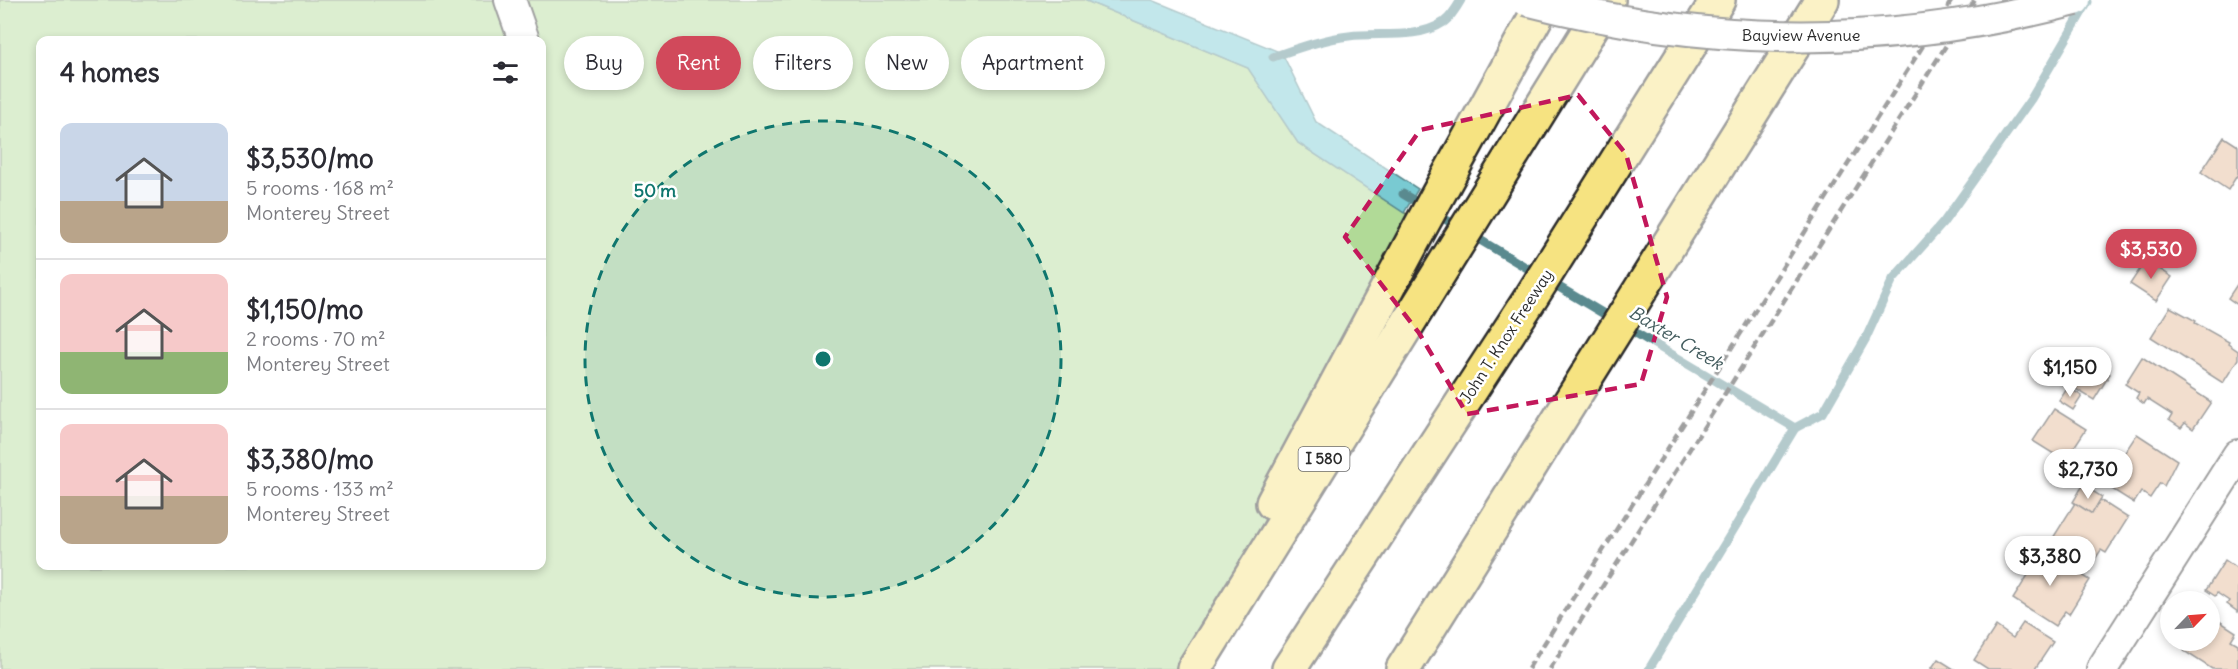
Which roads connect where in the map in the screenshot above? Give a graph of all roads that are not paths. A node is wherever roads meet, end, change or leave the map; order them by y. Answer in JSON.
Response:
{"nodes":[{"id":1,"x":510,"y":0,"type":"edge"},
{"id":2,"x":1526,"y":0,"type":"edge"},
{"id":3,"x":1545,"y":0,"type":"edge"},
{"id":4,"x":1608,"y":0,"type":"edge"},
{"id":5,"x":1718,"y":0,"type":"edge"},
{"id":6,"x":1822,"y":0,"type":"edge"},
{"id":7,"x":2075,"y":0,"type":"edge"},
{"id":8,"x":524,"y":36,"type":"edge"},
{"id":9,"x":1800,"y":38,"type":"junction"},
{"id":10,"x":2238,"y":455,"type":"edge"},
{"id":11,"x":1185,"y":669,"type":"edge"},
{"id":12,"x":1194,"y":669,"type":"edge"},
{"id":13,"x":1289,"y":669,"type":"edge"},
{"id":14,"x":1403,"y":669,"type":"edge"},
{"id":15,"x":2102,"y":669,"type":"edge"}],
"edges":[{"from":1,"to":8,"type":"street"},
{"from":2,"to":9,"type":"street","name":"Bayview Avenue","bridge":true},
{"from":3,"to":11,"type":"highway"},
{"from":4,"to":12,"type":"highway","number":"I 580"},
{"from":5,"to":13,"type":"highway","name":"John T. Knox Freeway"},
{"from":6,"to":9,"type":"highway"},
{"from":7,"to":9,"type":"street","name":"Bayview Avenue","bridge":true},
{"from":9,"to":14,"type":"highway"},
{"from":10,"to":15,"type":"street"}]}
